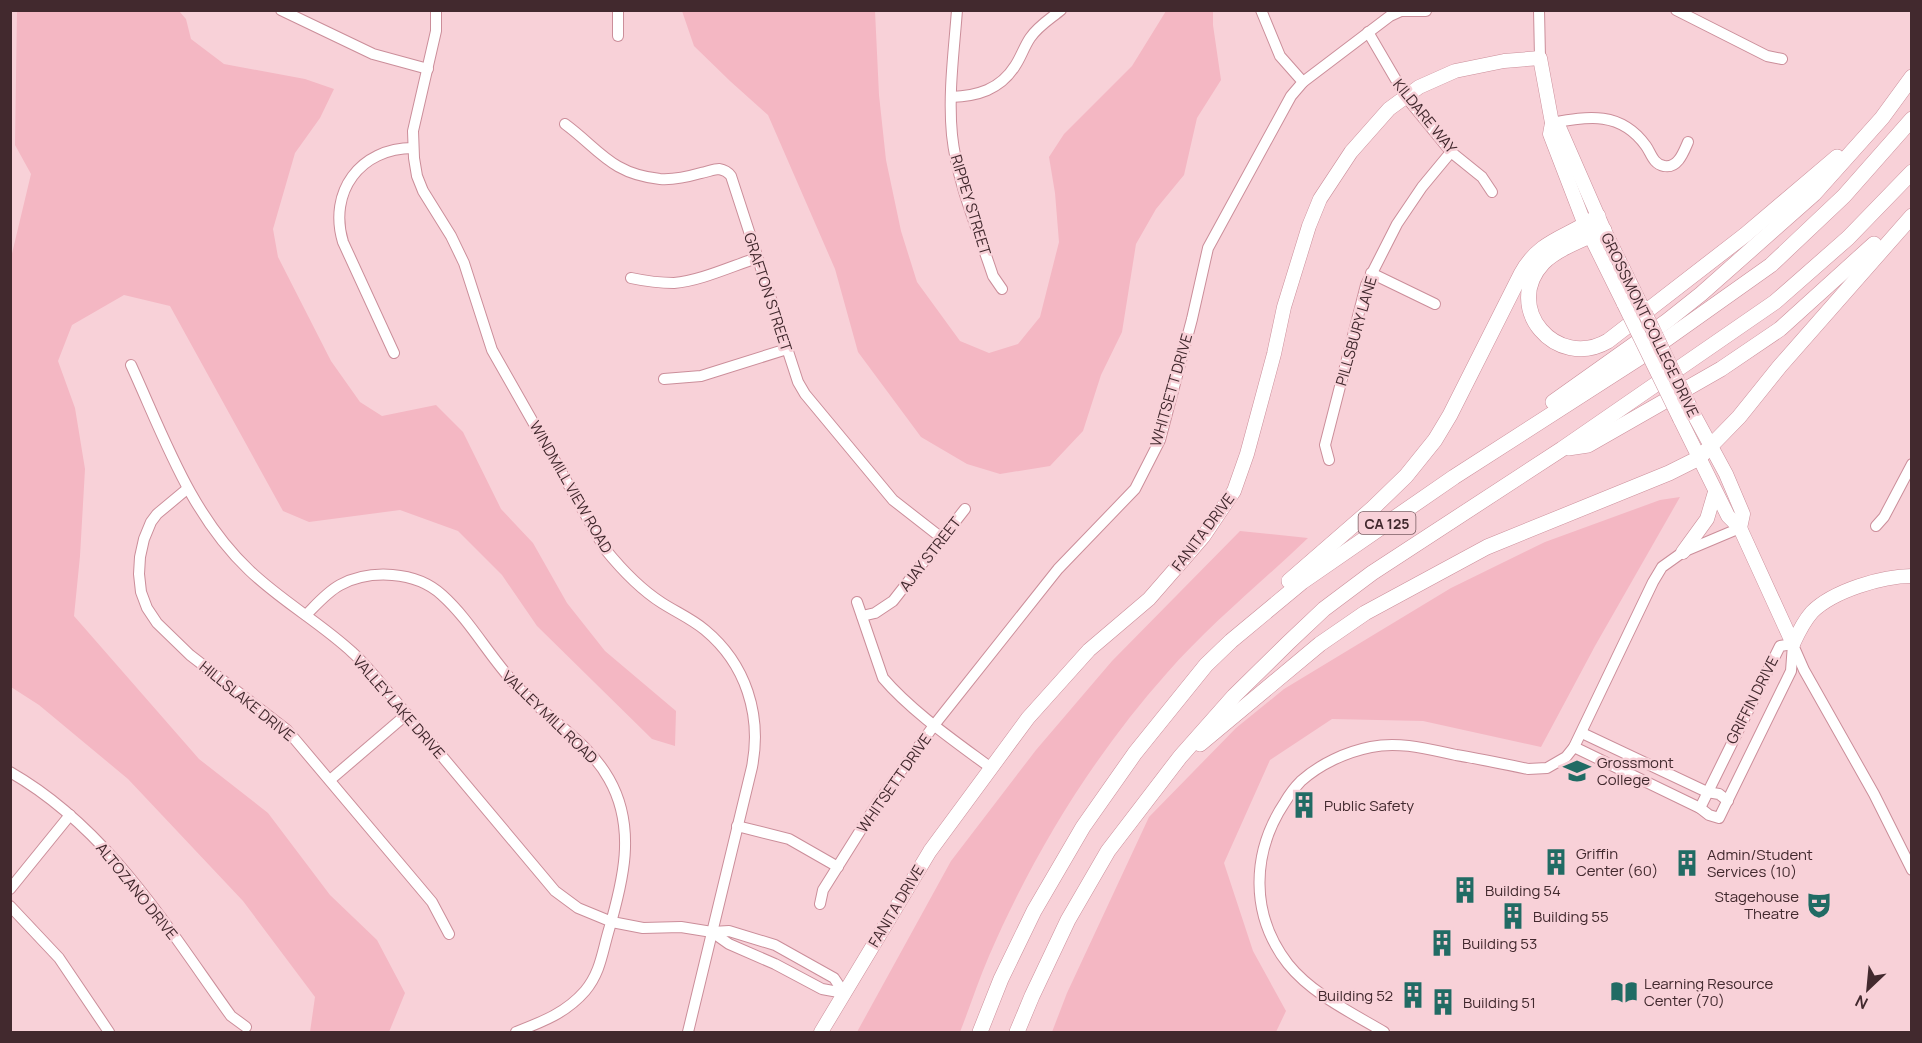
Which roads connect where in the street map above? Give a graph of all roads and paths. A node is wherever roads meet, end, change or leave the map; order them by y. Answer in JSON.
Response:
{"nodes":[{"id":1,"x":281,"y":10,"type":"edge"},
{"id":2,"x":436,"y":10,"type":"edge"},
{"id":3,"x":618,"y":10,"type":"edge"},
{"id":4,"x":957,"y":10,"type":"edge"},
{"id":5,"x":1061,"y":10,"type":"edge"},
{"id":6,"x":1261,"y":10,"type":"edge"},
{"id":7,"x":1539,"y":10,"type":"edge"},
{"id":8,"x":1676,"y":10,"type":"edge"},
{"id":9,"x":1426,"y":11,"type":"edge"},
{"id":10,"x":1368,"y":32,"type":"junction"},
{"id":11,"x":618,"y":36,"type":"dead end"},
{"id":12,"x":1540,"y":58,"type":"junction"},
{"id":13,"x":1782,"y":59,"type":"dead end"},
{"id":14,"x":428,"y":69,"type":"junction"},
{"id":15,"x":1911,"y":77,"type":"edge"},
{"id":16,"x":1303,"y":82,"type":"junction"},
{"id":17,"x":951,"y":97,"type":"junction"},
{"id":18,"x":1406,"y":97,"type":"junction"},
{"id":19,"x":1882,"y":118,"type":"junction"},
{"id":20,"x":1911,"y":119,"type":"edge"},
{"id":21,"x":1552,"y":123,"type":"junction"},
{"id":22,"x":565,"y":124,"type":"dead end"},
{"id":23,"x":1688,"y":142,"type":"dead end"},
{"id":24,"x":413,"y":148,"type":"junction"},
{"id":25,"x":1451,"y":152,"type":"junction"},
{"id":26,"x":1911,"y":172,"type":"edge"},
{"id":27,"x":1492,"y":192,"type":"dead end"},
{"id":28,"x":1911,"y":208,"type":"edge"},
{"id":29,"x":1911,"y":216,"type":"edge"},
{"id":30,"x":1594,"y":227,"type":"junction"},
{"id":31,"x":757,"y":258,"type":"junction"},
{"id":32,"x":1371,"y":273,"type":"junction"},
{"id":33,"x":631,"y":278,"type":"dead end"},
{"id":34,"x":1002,"y":289,"type":"dead end"},
{"id":35,"x":1435,"y":304,"type":"dead end"},
{"id":36,"x":787,"y":349,"type":"junction"},
{"id":37,"x":394,"y":352,"type":"dead end"},
{"id":38,"x":131,"y":364,"type":"dead end"},
{"id":39,"x":664,"y":379,"type":"dead end"},
{"id":40,"x":1711,"y":444,"type":"junction"},
{"id":41,"x":1562,"y":449,"type":"junction"},
{"id":42,"x":1699,"y":458,"type":"junction"},
{"id":43,"x":1329,"y":460,"type":"dead end"},
{"id":44,"x":1472,"y":464,"type":"junction"},
{"id":45,"x":1911,"y":464,"type":"edge"},
{"id":46,"x":186,"y":489,"type":"junction"},
{"id":47,"x":1715,"y":492,"type":"junction"},
{"id":48,"x":965,"y":509,"type":"dead end"},
{"id":49,"x":1876,"y":526,"type":"dead end"},
{"id":50,"x":1740,"y":528,"type":"junction"},
{"id":51,"x":943,"y":539,"type":"junction"},
{"id":52,"x":1683,"y":552,"type":"junction"},
{"id":53,"x":1911,"y":576,"type":"edge"},
{"id":54,"x":857,"y":602,"type":"dead end"},
{"id":55,"x":306,"y":615,"type":"junction"},
{"id":56,"x":862,"y":616,"type":"junction"},
{"id":57,"x":1231,"y":642,"type":"junction"},
{"id":58,"x":1793,"y":644,"type":"junction"},
{"id":59,"x":407,"y":714,"type":"junction"},
{"id":60,"x":935,"y":724,"type":"junction"},
{"id":61,"x":1582,"y":734,"type":"junction"},
{"id":62,"x":1574,"y":747,"type":"junction"},
{"id":63,"x":1180,"y":757,"type":"junction"},
{"id":64,"x":991,"y":768,"type":"junction"},
{"id":65,"x":10,"y":772,"type":"edge"},
{"id":66,"x":330,"y":780,"type":"junction"},
{"id":67,"x":1707,"y":792,"type":"junction"},
{"id":68,"x":1728,"y":801,"type":"junction"},
{"id":69,"x":1700,"y":808,"type":"junction"},
{"id":70,"x":70,"y":815,"type":"junction"},
{"id":71,"x":737,"y":826,"type":"junction"},
{"id":72,"x":838,"y":867,"type":"junction"},
{"id":73,"x":1911,"y":870,"type":"edge"},
{"id":74,"x":10,"y":889,"type":"edge"},
{"id":75,"x":820,"y":904,"type":"dead end"},
{"id":76,"x":10,"y":906,"type":"edge"},
{"id":77,"x":612,"y":922,"type":"junction"},
{"id":78,"x":712,"y":932,"type":"junction"},
{"id":79,"x":449,"y":934,"type":"dead end"},
{"id":80,"x":844,"y":993,"type":"junction"},
{"id":81,"x":246,"y":1026,"type":"dead end"},
{"id":82,"x":109,"y":1032,"type":"edge"},
{"id":83,"x":516,"y":1032,"type":"edge"},
{"id":84,"x":688,"y":1032,"type":"edge"},
{"id":85,"x":821,"y":1032,"type":"edge"},
{"id":86,"x":980,"y":1032,"type":"edge"},
{"id":87,"x":1017,"y":1032,"type":"edge"},
{"id":88,"x":1384,"y":1032,"type":"edge"}],
"edges":[{"from":1,"to":14,"type":"street"},
{"from":2,"to":14,"type":"street","name":"WINDMILL VIEW ROAD"},
{"from":3,"to":11,"type":"street"},
{"from":4,"to":17,"type":"street","name":"RIPPEY STREET"},
{"from":5,"to":17,"type":"street"},
{"from":6,"to":16,"type":"street"},
{"from":7,"to":12,"type":"street","name":"GROSSMONT COLLEGE DRIVE"},
{"from":8,"to":13,"type":"street"},
{"from":9,"to":10,"type":"street","name":"WHITSETT DRIVE"},
{"from":10,"to":16,"type":"street","name":"WHITSETT DRIVE"},
{"from":10,"to":18,"type":"street","name":"KILDARE WAY"},
{"from":12,"to":18,"type":"main road","name":"FANITA DRIVE"},
{"from":12,"to":21,"type":"main road","name":"GROSSMONT COLLEGE DRIVE"},
{"from":14,"to":24,"type":"street","name":"WINDMILL VIEW ROAD"},
{"from":15,"to":19,"type":"highway"},
{"from":16,"to":60,"type":"street","name":"WHITSETT DRIVE"},
{"from":17,"to":34,"type":"street","name":"RIPPEY STREET"},
{"from":18,"to":25,"type":"street","name":"KILDARE WAY"},
{"from":18,"to":64,"type":"main road","name":"FANITA DRIVE"},
{"from":19,"to":30,"type":"highway"},
{"from":19,"to":44,"type":"highway"},
{"from":20,"to":44,"type":"highway","number":"CA 125"},
{"from":21,"to":23,"type":"street"},
{"from":21,"to":30,"type":"main road","name":"GROSSMONT COLLEGE DRIVE"},
{"from":22,"to":31,"type":"street","name":"GRAFTON STREET"},
{"from":24,"to":37,"type":"street"},
{"from":24,"to":71,"type":"street","name":"WINDMILL VIEW ROAD"},
{"from":25,"to":27,"type":"street","name":"KILDARE WAY"},
{"from":25,"to":32,"type":"street","name":"PILLSBURY LANE"},
{"from":26,"to":41,"type":"highway","number":"CA 125"},
{"from":28,"to":41,"type":"highway"},
{"from":29,"to":40,"type":"highway"},
{"from":30,"to":40,"type":"main road","name":"GROSSMONT COLLEGE DRIVE","bridge":true},
{"from":30,"to":42,"type":"main road","name":"GROSSMONT COLLEGE DRIVE","bridge":true},
{"from":30,"to":57,"type":"highway"},
{"from":31,"to":33,"type":"street"},
{"from":31,"to":36,"type":"street","name":"GRAFTON STREET"},
{"from":32,"to":35,"type":"street"},
{"from":32,"to":43,"type":"street","name":"PILLSBURY LANE"},
{"from":36,"to":39,"type":"street"},
{"from":36,"to":51,"type":"street","name":"GRAFTON STREET"},
{"from":38,"to":46,"type":"street","name":"VALLEY LAKE DRIVE"},
{"from":40,"to":42,"type":"highway"},
{"from":40,"to":50,"type":"main road","name":"GROSSMONT COLLEGE DRIVE"},
{"from":41,"to":63,"type":"highway","number":"CA 125"},
{"from":42,"to":47,"type":"main road","name":"GROSSMONT COLLEGE DRIVE"},
{"from":42,"to":63,"type":"highway"},
{"from":44,"to":57,"type":"highway","number":"CA 125"},
{"from":45,"to":49,"type":"street"},
{"from":46,"to":55,"type":"street","name":"VALLEY LAKE DRIVE"},
{"from":46,"to":66,"type":"street","name":"HILLSLAKE DRIVE"},
{"from":47,"to":50,"type":"main road","name":"GROSSMONT COLLEGE DRIVE"},
{"from":47,"to":52,"type":"main road"},
{"from":48,"to":51,"type":"street","name":"AJAY STREET"},
{"from":50,"to":52,"type":"street"},
{"from":50,"to":58,"type":"main road","name":"GROSSMONT COLLEGE DRIVE"},
{"from":51,"to":56,"type":"street","name":"AJAY STREET"},
{"from":52,"to":61,"type":"street"},
{"from":53,"to":58,"type":"main road"},
{"from":54,"to":56,"type":"street"},
{"from":55,"to":59,"type":"street","name":"VALLEY LAKE DRIVE"},
{"from":55,"to":77,"type":"street","name":"VALLEY MILL ROAD"},
{"from":56,"to":60,"type":"street"},
{"from":57,"to":86,"type":"highway","number":"CA 125"},
{"from":58,"to":67,"type":"street","name":"GRIFFIN DRIVE"},
{"from":58,"to":68,"type":"street","name":"GRIFFIN DRIVE"},
{"from":58,"to":73,"type":"street","name":"GROSSMONT COLLEGE DRIVE"},
{"from":59,"to":66,"type":"street"},
{"from":59,"to":77,"type":"street","name":"VALLEY LAKE DRIVE"},
{"from":60,"to":64,"type":"street"},
{"from":60,"to":72,"type":"street","name":"WHITSETT DRIVE"},
{"from":61,"to":62,"type":"street"},
{"from":61,"to":67,"type":"street"},
{"from":62,"to":69,"type":"street"},
{"from":62,"to":88,"type":"street"},
{"from":63,"to":87,"type":"highway","number":"CA 125"},
{"from":64,"to":80,"type":"main road","name":"FANITA DRIVE"},
{"from":65,"to":70,"type":"street","name":"ALTOZANO DRIVE"},
{"from":66,"to":79,"type":"street","name":"HILLSLAKE DRIVE"},
{"from":67,"to":68,"type":"street"},
{"from":67,"to":69,"type":"street","name":"GRIFFIN DRIVE"},
{"from":68,"to":69,"type":"street","name":"GRIFFIN DRIVE"},
{"from":70,"to":74,"type":"street"},
{"from":70,"to":81,"type":"street","name":"ALTOZANO DRIVE"},
{"from":71,"to":72,"type":"street"},
{"from":71,"to":78,"type":"street","name":"WINDMILL VIEW ROAD"},
{"from":72,"to":75,"type":"street","name":"WHITSETT DRIVE"},
{"from":76,"to":82,"type":"street"},
{"from":77,"to":78,"type":"street","name":"VALLEY LAKE DRIVE"},
{"from":77,"to":83,"type":"street","name":"VALLEY MILL ROAD"},
{"from":78,"to":80,"type":"street","name":"VALLEY LAKE DRIVE"},
{"from":78,"to":80,"type":"street","name":"VALLEY LAKE DRIVE"},
{"from":78,"to":84,"type":"street","name":"WINDMILL VIEW ROAD"},
{"from":80,"to":85,"type":"main road","name":"FANITA DRIVE"}]}
